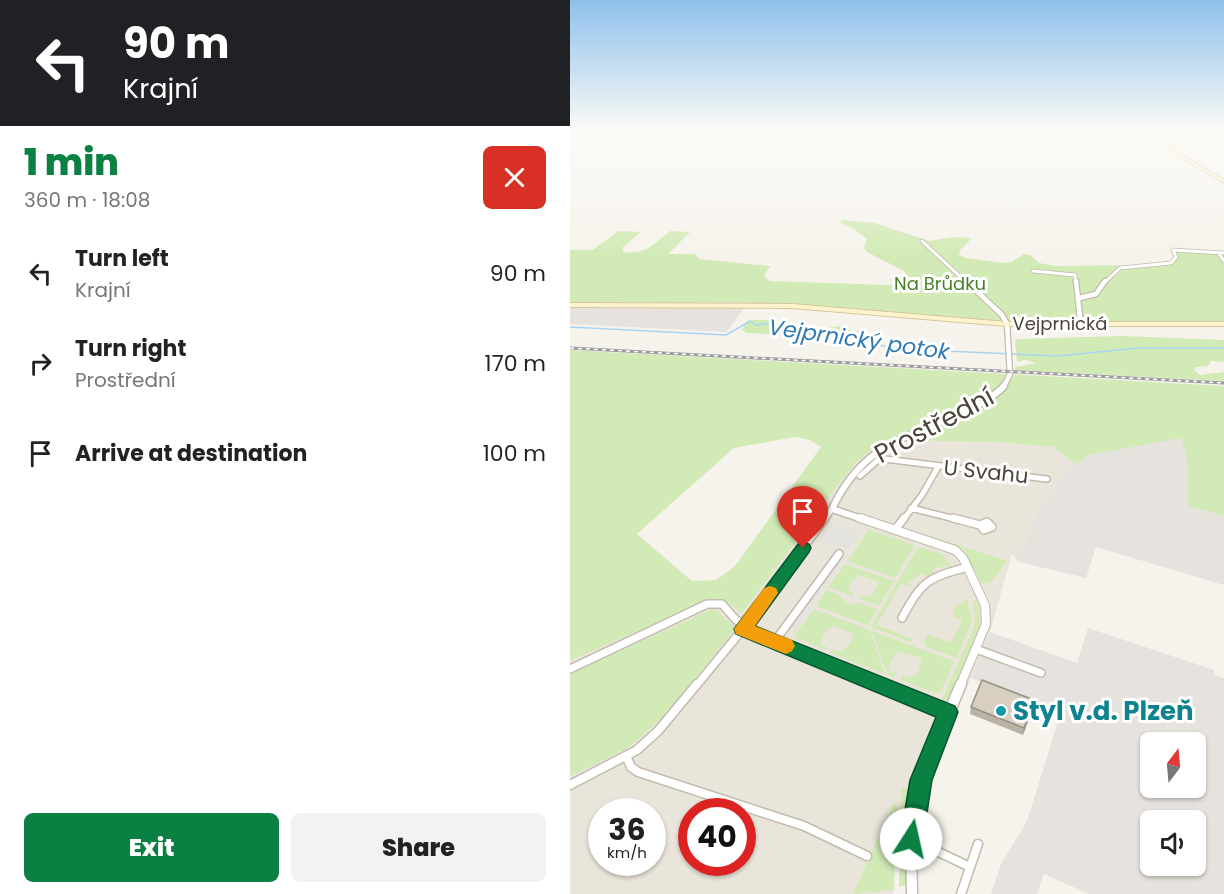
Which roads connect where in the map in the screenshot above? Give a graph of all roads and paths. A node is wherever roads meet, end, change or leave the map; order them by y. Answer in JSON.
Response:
{"nodes":[{"id":1,"x":1210,"y":174,"type":"edge"},
{"id":2,"x":1224,"y":182,"type":"edge"},
{"id":3,"x":922,"y":241,"type":"dead end"},
{"id":4,"x":1218,"y":252,"type":"junction"},
{"id":5,"x":1224,"y":253,"type":"edge"},
{"id":6,"x":1224,"y":261,"type":"edge"},
{"id":7,"x":1033,"y":271,"type":"dead end"},
{"id":8,"x":1079,"y":298,"type":"junction"},
{"id":9,"x":570,"y":305,"type":"edge"},
{"id":10,"x":1007,"y":324,"type":"junction"},
{"id":11,"x":1084,"y":324,"type":"junction"},
{"id":12,"x":1224,"y":324,"type":"edge"},
{"id":13,"x":938,"y":467,"type":"junction"},
{"id":14,"x":860,"y":476,"type":"dead end"},
{"id":15,"x":1047,"y":478,"type":"dead end"},
{"id":16,"x":911,"y":508,"type":"junction"},
{"id":17,"x":832,"y":509,"type":"junction"},
{"id":18,"x":980,"y":525,"type":"dead end"},
{"id":19,"x":895,"y":530,"type":"junction"},
{"id":20,"x":839,"y":554,"type":"dead end"},
{"id":21,"x":968,"y":567,"type":"junction"},
{"id":22,"x":902,"y":618,"type":"dead end"},
{"id":23,"x":744,"y":627,"type":"junction"},
{"id":24,"x":775,"y":641,"type":"junction"},
{"id":25,"x":975,"y":649,"type":"junction"},
{"id":26,"x":570,"y":669,"type":"edge"},
{"id":27,"x":1041,"y":674,"type":"dead end"},
{"id":28,"x":948,"y":712,"type":"junction"},
{"id":29,"x":626,"y":756,"type":"junction"},
{"id":30,"x":570,"y":785,"type":"edge"},
{"id":31,"x":911,"y":839,"type":"junction"},
{"id":32,"x":978,"y":844,"type":"dead end"},
{"id":33,"x":867,"y":856,"type":"dead end"},
{"id":34,"x":970,"y":867,"type":"junction"},
{"id":35,"x":912,"y":894,"type":"edge"},
{"id":36,"x":961,"y":894,"type":"edge"}],
"edges":[{"from":1,"to":2,"type":"main road"},
{"from":3,"to":10,"type":"street"},
{"from":4,"to":5,"type":"street"},
{"from":4,"to":6,"type":"street"},
{"from":4,"to":8,"type":"street"},
{"from":7,"to":8,"type":"street"},
{"from":8,"to":11,"type":"street"},
{"from":9,"to":10,"type":"main road","name":"Vejprnická"},
{"from":10,"to":11,"type":"main road","name":"Vejprnická"},
{"from":10,"to":17,"type":"street","name":"Prostřední"},
{"from":11,"to":12,"type":"main road","name":"Vejprnická"},
{"from":13,"to":14,"type":"street","name":"U Svahu"},
{"from":13,"to":15,"type":"street","name":"U Svahu"},
{"from":13,"to":16,"type":"street"},
{"from":16,"to":18,"type":"street"},
{"from":16,"to":19,"type":"street"},
{"from":17,"to":19,"type":"street"},
{"from":17,"to":23,"type":"street","name":"Prostřední"},
{"from":19,"to":21,"type":"street"},
{"from":20,"to":24,"type":"street"},
{"from":21,"to":22,"type":"street"},
{"from":21,"to":25,"type":"street"},
{"from":23,"to":24,"type":"street"},
{"from":23,"to":26,"type":"street"},
{"from":23,"to":29,"type":"street","name":"Prostřední"},
{"from":24,"to":28,"type":"street"},
{"from":25,"to":27,"type":"street"},
{"from":25,"to":28,"type":"street"},
{"from":28,"to":31,"type":"street"},
{"from":29,"to":30,"type":"street","name":"Prostřední"},
{"from":29,"to":33,"type":"street"},
{"from":31,"to":34,"type":"street"},
{"from":31,"to":35,"type":"street"},
{"from":32,"to":34,"type":"street"},
{"from":34,"to":36,"type":"street"}]}
